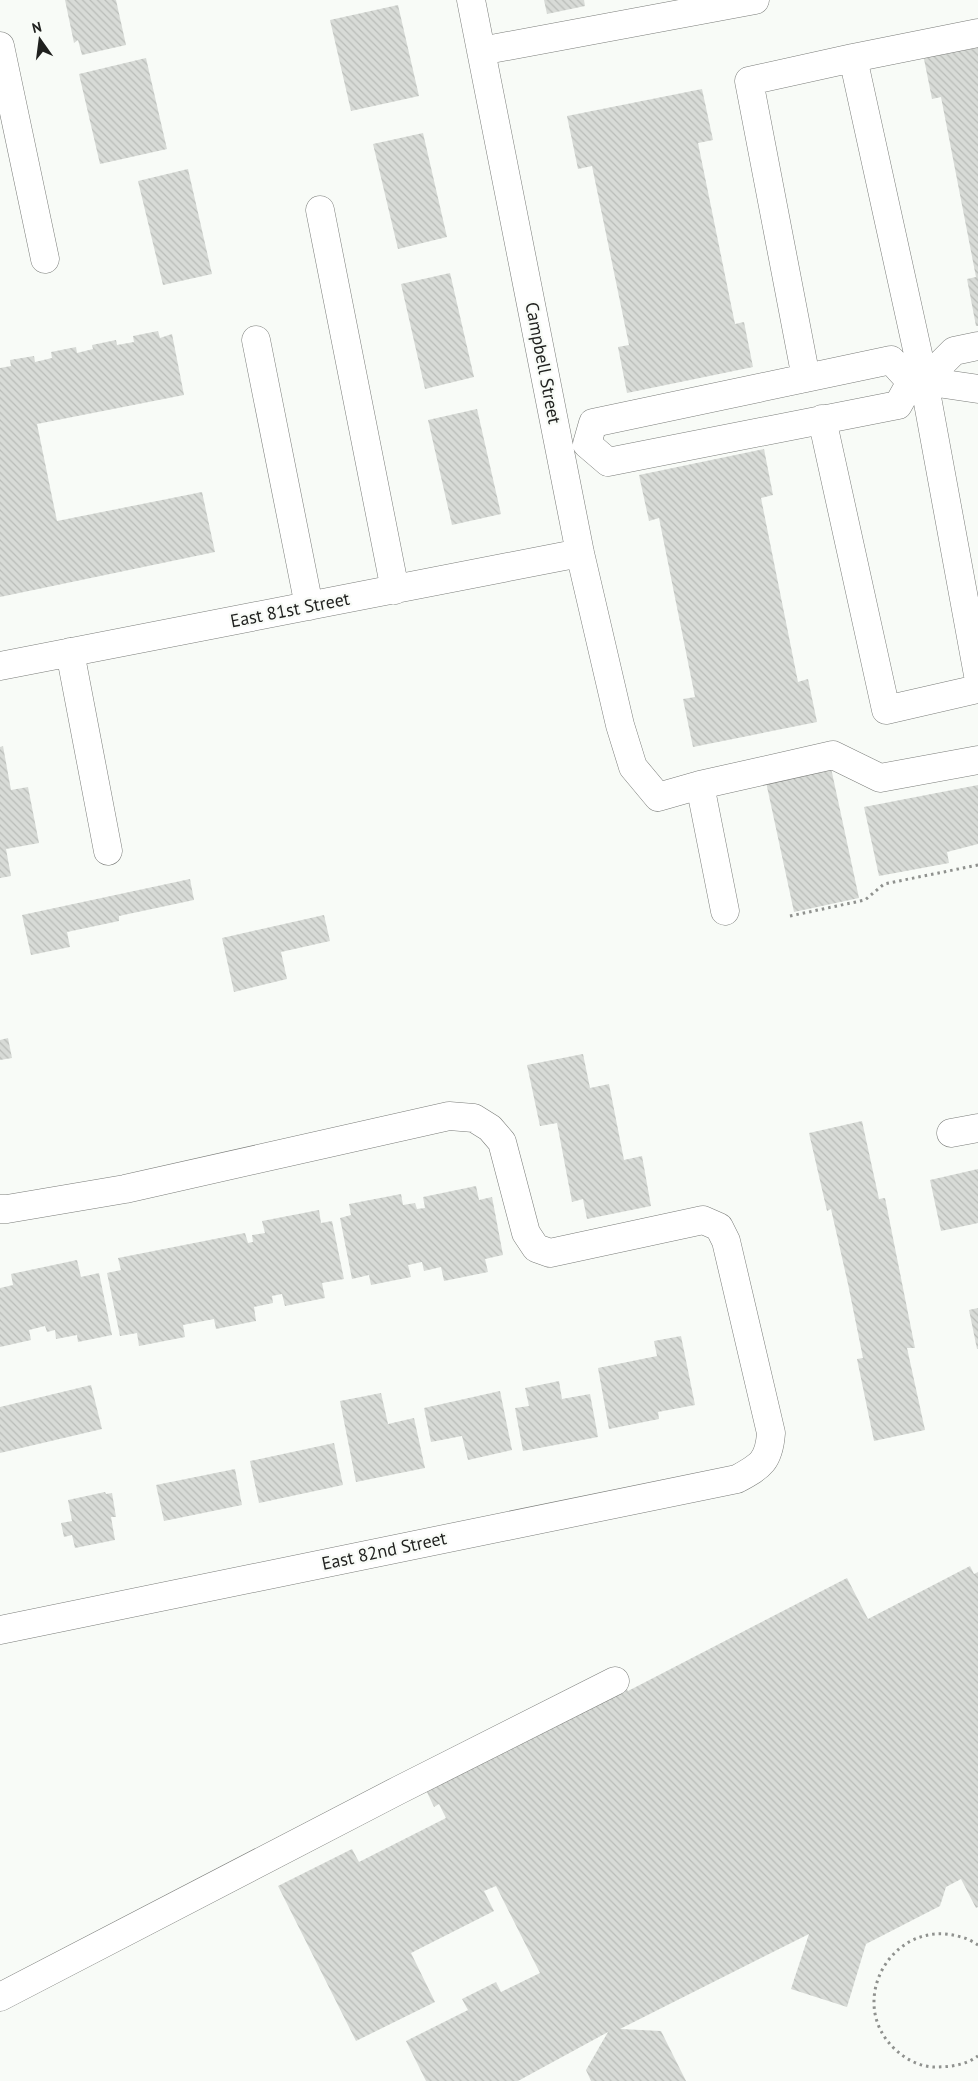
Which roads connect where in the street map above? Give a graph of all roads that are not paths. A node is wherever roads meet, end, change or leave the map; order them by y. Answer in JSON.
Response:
{"nodes":[{"id":1,"x":471,"y":0,"type":"edge"},
{"id":2,"x":755,"y":0,"type":"edge"},
{"id":3,"x":978,"y":33,"type":"edge"},
{"id":4,"x":0,"y":46,"type":"edge"},
{"id":5,"x":481,"y":51,"type":"junction"},
{"id":6,"x":854,"y":58,"type":"junction"},
{"id":7,"x":320,"y":210,"type":"dead end"},
{"id":8,"x":45,"y":259,"type":"dead end"},
{"id":9,"x":256,"y":340,"type":"dead end"},
{"id":10,"x":978,"y":346,"type":"edge"},
{"id":11,"x":806,"y":378,"type":"junction"},
{"id":12,"x":918,"y":381,"type":"junction"},
{"id":13,"x":978,"y":389,"type":"edge"},
{"id":14,"x":822,"y":419,"type":"junction"},
{"id":15,"x":587,"y":444,"type":"junction"},
{"id":16,"x":561,"y":455,"type":"junction"},
{"id":17,"x":580,"y":553,"type":"junction"},
{"id":18,"x":395,"y":590,"type":"junction"},
{"id":19,"x":309,"y":606,"type":"junction"},
{"id":20,"x":70,"y":652,"type":"junction"},
{"id":21,"x":0,"y":666,"type":"edge"},
{"id":22,"x":978,"y":675,"type":"edge"},
{"id":23,"x":978,"y":689,"type":"edge"},
{"id":24,"x":978,"y":760,"type":"edge"},
{"id":25,"x":700,"y":785,"type":"junction"},
{"id":26,"x":108,"y":851,"type":"dead end"},
{"id":27,"x":725,"y":910,"type":"dead end"},
{"id":28,"x":978,"y":1128,"type":"edge"},
{"id":29,"x":951,"y":1134,"type":"dead end"},
{"id":30,"x":0,"y":1208,"type":"edge"},
{"id":31,"x":0,"y":1630,"type":"edge"},
{"id":32,"x":615,"y":1681,"type":"dead end"},
{"id":33,"x":0,"y":1997,"type":"edge"}],
"edges":[{"from":1,"to":5,"type":"street","name":"Campbell Street"},
{"from":2,"to":5,"type":"street"},
{"from":3,"to":6,"type":"street"},
{"from":4,"to":8,"type":"street"},
{"from":5,"to":16,"type":"street","name":"Campbell Street"},
{"from":6,"to":11,"type":"street"},
{"from":6,"to":12,"type":"street"},
{"from":7,"to":18,"type":"street"},
{"from":9,"to":19,"type":"street"},
{"from":10,"to":12,"type":"street"},
{"from":11,"to":12,"type":"street"},
{"from":11,"to":15,"type":"street"},
{"from":12,"to":13,"type":"street"},
{"from":12,"to":14,"type":"street"},
{"from":12,"to":22,"type":"street"},
{"from":14,"to":15,"type":"street"},
{"from":14,"to":23,"type":"street"},
{"from":15,"to":16,"type":"street"},
{"from":16,"to":17,"type":"street","name":"Campbell Street"},
{"from":17,"to":18,"type":"street","name":"East 81st Street"},
{"from":17,"to":25,"type":"street","name":"Campbell Street"},
{"from":18,"to":19,"type":"street","name":"East 81st Street"},
{"from":19,"to":20,"type":"street","name":"East 81st Street"},
{"from":20,"to":21,"type":"street","name":"East 81st Street"},
{"from":20,"to":26,"type":"street"},
{"from":24,"to":25,"type":"street"},
{"from":25,"to":27,"type":"street"},
{"from":28,"to":29,"type":"street"},
{"from":30,"to":31,"type":"street","name":"East 82nd Street"},
{"from":32,"to":33,"type":"street"}]}
